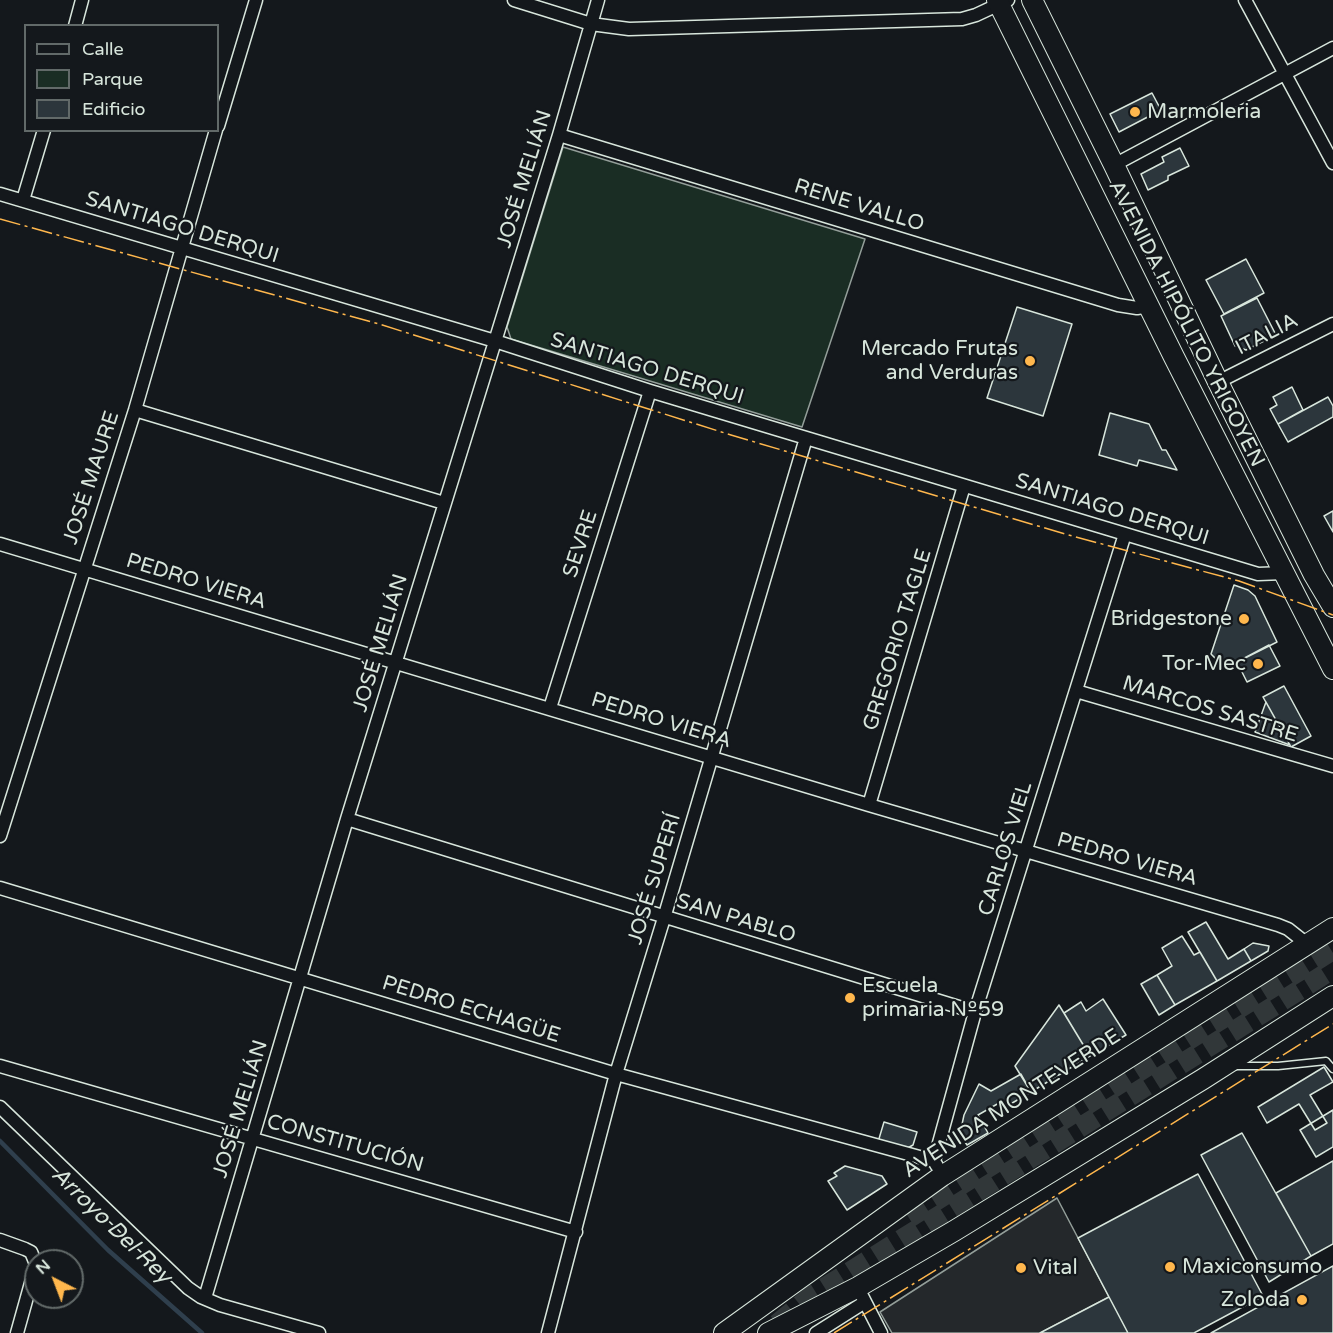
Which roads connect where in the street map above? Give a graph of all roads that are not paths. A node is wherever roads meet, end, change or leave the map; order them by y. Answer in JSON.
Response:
{"nodes":[{"id":1,"x":82,"y":0,"type":"edge"},
{"id":2,"x":255,"y":0,"type":"edge"},
{"id":3,"x":514,"y":0,"type":"edge"},
{"id":4,"x":598,"y":0,"type":"edge"},
{"id":5,"x":1032,"y":0,"type":"edge"},
{"id":6,"x":1245,"y":0,"type":"edge"},
{"id":7,"x":1001,"y":2,"type":"edge"},
{"id":8,"x":76,"y":24,"type":"edge"},
{"id":9,"x":591,"y":24,"type":"junction"},
{"id":10,"x":1333,"y":48,"type":"edge"},
{"id":11,"x":1285,"y":73,"type":"junction"},
{"id":12,"x":219,"y":123,"type":"edge"},
{"id":13,"x":43,"y":132,"type":"edge"},
{"id":14,"x":215,"y":132,"type":"edge"},
{"id":15,"x":559,"y":135,"type":"junction"},
{"id":16,"x":1333,"y":164,"type":"edge"},
{"id":17,"x":1114,"y":165,"type":"junction"},
{"id":18,"x":0,"y":194,"type":"edge"},
{"id":19,"x":23,"y":200,"type":"junction"},
{"id":20,"x":181,"y":248,"type":"junction"},
{"id":21,"x":1149,"y":306,"type":"junction"},
{"id":22,"x":1333,"y":324,"type":"edge"},
{"id":23,"x":495,"y":341,"type":"junction"},
{"id":24,"x":1218,"y":382,"type":"junction"},
{"id":25,"x":650,"y":391,"type":"junction"},
{"id":26,"x":135,"y":410,"type":"junction"},
{"id":27,"x":806,"y":438,"type":"junction"},
{"id":28,"x":964,"y":486,"type":"junction"},
{"id":29,"x":444,"y":503,"type":"junction"},
{"id":30,"x":1125,"y":534,"type":"junction"},
{"id":31,"x":0,"y":544,"type":"edge"},
{"id":32,"x":84,"y":568,"type":"junction"},
{"id":33,"x":1284,"y":573,"type":"junction"},
{"id":34,"x":1332,"y":602,"type":"edge"},
{"id":35,"x":396,"y":662,"type":"junction"},
{"id":36,"x":1333,"y":669,"type":"edge"},
{"id":37,"x":1076,"y":691,"type":"junction"},
{"id":38,"x":550,"y":708,"type":"junction"},
{"id":39,"x":712,"y":756,"type":"junction"},
{"id":40,"x":1333,"y":766,"type":"edge"},
{"id":41,"x":869,"y":805,"type":"junction"},
{"id":42,"x":347,"y":819,"type":"junction"},
{"id":43,"x":0,"y":836,"type":"edge"},
{"id":44,"x":1026,"y":851,"type":"junction"},
{"id":45,"x":0,"y":888,"type":"edge"},
{"id":46,"x":664,"y":918,"type":"junction"},
{"id":47,"x":1333,"y":928,"type":"edge"},
{"id":48,"x":1307,"y":944,"type":"junction"},
{"id":49,"x":300,"y":979,"type":"junction"},
{"id":50,"x":1333,"y":996,"type":"edge"},
{"id":51,"x":975,"y":1012,"type":"junction"},
{"id":52,"x":1333,"y":1056,"type":"edge"},
{"id":53,"x":1326,"y":1061,"type":"junction"},
{"id":54,"x":0,"y":1066,"type":"edge"},
{"id":55,"x":1224,"y":1066,"type":"junction"},
{"id":56,"x":1333,"y":1069,"type":"edge"},
{"id":57,"x":615,"y":1074,"type":"junction"},
{"id":58,"x":0,"y":1107,"type":"edge"},
{"id":59,"x":253,"y":1138,"type":"junction"},
{"id":60,"x":938,"y":1168,"type":"junction"},
{"id":61,"x":576,"y":1232,"type":"junction"},
{"id":62,"x":0,"y":1240,"type":"edge"},
{"id":63,"x":25,"y":1249,"type":"edge"},
{"id":64,"x":861,"y":1295,"type":"junction"},
{"id":65,"x":205,"y":1298,"type":"junction"},
{"id":66,"x":24,"y":1305,"type":"edge"},
{"id":67,"x":16,"y":1333,"type":"edge"},
{"id":68,"x":319,"y":1333,"type":"edge"},
{"id":69,"x":548,"y":1333,"type":"edge"},
{"id":70,"x":724,"y":1333,"type":"edge"},
{"id":71,"x":768,"y":1333,"type":"edge"},
{"id":72,"x":816,"y":1333,"type":"edge"},
{"id":73,"x":881,"y":1333,"type":"edge"}],
"edges":[{"from":1,"to":8,"type":"street"},
{"from":2,"to":12,"type":"street"},
{"from":3,"to":9,"type":"street"},
{"from":4,"to":9,"type":"street","name":"JOSÉ MELIÁN"},
{"from":5,"to":17,"type":"main road","name":"AVENIDA HIPÓLITO YRIGOYEN"},
{"from":6,"to":11,"type":"street"},
{"from":7,"to":9,"type":"street"},
{"from":7,"to":21,"type":"main road","name":"AVENIDA HIPÓLITO YRIGOYEN"},
{"from":9,"to":15,"type":"street","name":"JOSÉ MELIÁN"},
{"from":10,"to":11,"type":"street"},
{"from":11,"to":16,"type":"street"},
{"from":11,"to":17,"type":"street"},
{"from":13,"to":19,"type":"street"},
{"from":14,"to":20,"type":"street","name":"JOSÉ MAURE"},
{"from":15,"to":21,"type":"street","name":"RENE VALLO"},
{"from":15,"to":23,"type":"street","name":"JOSÉ MELIÁN"},
{"from":17,"to":24,"type":"main road","name":"AVENIDA HIPÓLITO YRIGOYEN"},
{"from":18,"to":19,"type":"street","name":"SANTIAGO DERQUI"},
{"from":19,"to":20,"type":"street","name":"SANTIAGO DERQUI"},
{"from":20,"to":23,"type":"street","name":"SANTIAGO DERQUI"},
{"from":20,"to":26,"type":"street","name":"JOSÉ MAURE"},
{"from":21,"to":33,"type":"main road","name":"AVENIDA HIPÓLITO YRIGOYEN"},
{"from":22,"to":24,"type":"street","name":"ITALIA"},
{"from":23,"to":25,"type":"street","name":"SANTIAGO DERQUI"},
{"from":23,"to":29,"type":"street","name":"JOSÉ MELIÁN"},
{"from":24,"to":34,"type":"main road","name":"AVENIDA HIPÓLITO YRIGOYEN"},
{"from":25,"to":27,"type":"street","name":"SANTIAGO DERQUI"},
{"from":25,"to":38,"type":"street","name":"SEVRE"},
{"from":26,"to":29,"type":"street"},
{"from":26,"to":32,"type":"street","name":"JOSÉ MAURE"},
{"from":27,"to":28,"type":"street","name":"SANTIAGO DERQUI"},
{"from":27,"to":39,"type":"street","name":"JOSÉ SUPERÍ"},
{"from":28,"to":30,"type":"street","name":"SANTIAGO DERQUI"},
{"from":28,"to":41,"type":"street","name":"GREGORIO TAGLE"},
{"from":29,"to":35,"type":"street","name":"JOSÉ MELIÁN"},
{"from":30,"to":33,"type":"street","name":"SANTIAGO DERQUI"},
{"from":30,"to":37,"type":"street","name":"CARLOS VIEL"},
{"from":31,"to":32,"type":"street","name":"PEDRO VIERA"},
{"from":32,"to":35,"type":"street","name":"PEDRO VIERA"},
{"from":32,"to":43,"type":"street","name":"JOSÉ MAURE"},
{"from":33,"to":36,"type":"main road","name":"AVENIDA HIPÓLITO YRIGOYEN"},
{"from":35,"to":38,"type":"street","name":"PEDRO VIERA"},
{"from":35,"to":42,"type":"street","name":"JOSÉ MELIÁN"},
{"from":37,"to":40,"type":"street","name":"MARCOS SASTRE"},
{"from":37,"to":44,"type":"street","name":"CARLOS VIEL"},
{"from":38,"to":39,"type":"street","name":"PEDRO VIERA"},
{"from":39,"to":41,"type":"street","name":"PEDRO VIERA"},
{"from":39,"to":46,"type":"street","name":"JOSÉ SUPERÍ"},
{"from":41,"to":44,"type":"street","name":"PEDRO VIERA"},
{"from":42,"to":46,"type":"street","name":"SAN PABLO"},
{"from":42,"to":49,"type":"street","name":"JOSÉ MELIÁN"},
{"from":44,"to":48,"type":"street","name":"PEDRO VIERA"},
{"from":44,"to":51,"type":"street","name":"CARLOS VIEL"},
{"from":45,"to":49,"type":"street","name":"PEDRO ECHAGÜE"},
{"from":46,"to":51,"type":"street","name":"SAN PABLO"},
{"from":46,"to":57,"type":"street","name":"JOSÉ SUPERÍ"},
{"from":47,"to":48,"type":"main road","name":"AVENIDA MONTEVERDE"},
{"from":48,"to":60,"type":"main road","name":"AVENIDA MONTEVERDE"},
{"from":49,"to":57,"type":"street","name":"PEDRO ECHAGÜE"},
{"from":49,"to":59,"type":"street","name":"JOSÉ MELIÁN"},
{"from":50,"to":55,"type":"main road"},
{"from":51,"to":60,"type":"street","name":"CARLOS VIEL"},
{"from":52,"to":53,"type":"lane"},
{"from":53,"to":55,"type":"lane"},
{"from":53,"to":56,"type":"lane"},
{"from":54,"to":59,"type":"street","name":"CONSTITUCIÓN"},
{"from":55,"to":64,"type":"main road"},
{"from":57,"to":60,"type":"street","name":"PEDRO ECHAGÜE"},
{"from":57,"to":61,"type":"street","name":"JOSÉ SUPERÍ"},
{"from":58,"to":65,"type":"street"},
{"from":59,"to":61,"type":"street","name":"CONSTITUCIÓN"},
{"from":59,"to":65,"type":"street","name":"JOSÉ MELIÁN"},
{"from":60,"to":70,"type":"main road","name":"AVENIDA MONTEVERDE"},
{"from":61,"to":69,"type":"street","name":"JOSÉ SUPERÍ"},
{"from":62,"to":63,"type":"street"},
{"from":64,"to":71,"type":"main road"},
{"from":64,"to":72,"type":"street"},
{"from":64,"to":73,"type":"street"},
{"from":65,"to":68,"type":"street"},
{"from":66,"to":67,"type":"street"}]}
